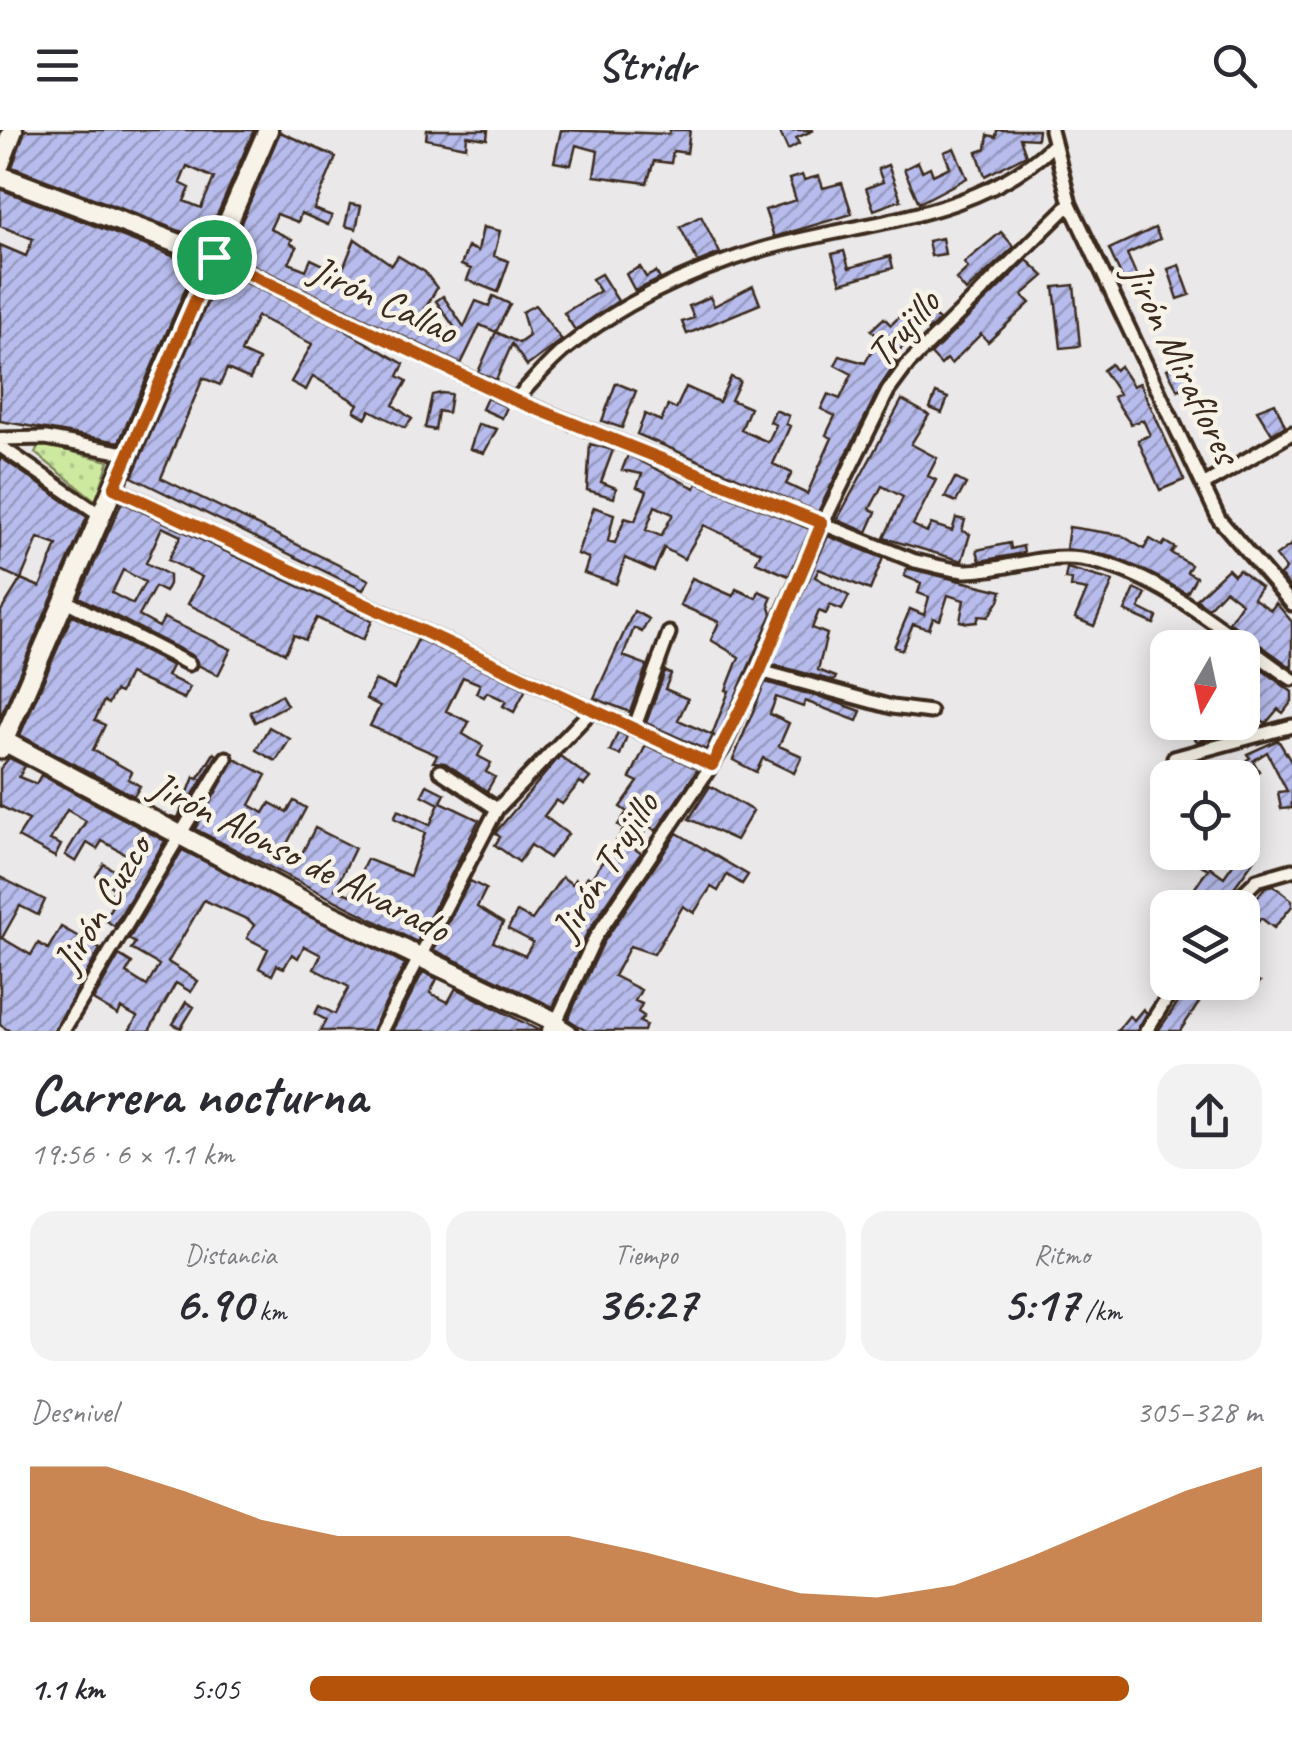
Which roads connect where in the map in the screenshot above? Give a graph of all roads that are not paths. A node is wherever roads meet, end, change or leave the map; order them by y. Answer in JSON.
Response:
{"nodes":[{"id":1,"x":14,"y":130,"type":"edge"},
{"id":2,"x":268,"y":130,"type":"edge"},
{"id":3,"x":1051,"y":130,"type":"edge"},
{"id":4,"x":1052,"y":146,"type":"junction"},
{"id":5,"x":0,"y":164,"type":"edge"},
{"id":6,"x":0,"y":176,"type":"edge"},
{"id":7,"x":1070,"y":204,"type":"junction"},
{"id":8,"x":214,"y":257,"type":"junction"},
{"id":9,"x":514,"y":400,"type":"junction"},
{"id":10,"x":1292,"y":433,"type":"edge"},
{"id":11,"x":0,"y":442,"type":"edge"},
{"id":12,"x":128,"y":454,"type":"junction"},
{"id":13,"x":1205,"y":484,"type":"junction"},
{"id":14,"x":114,"y":488,"type":"junction"},
{"id":15,"x":102,"y":516,"type":"junction"},
{"id":16,"x":822,"y":523,"type":"junction"},
{"id":17,"x":62,"y":599,"type":"junction"},
{"id":18,"x":1292,"y":604,"type":"edge"},
{"id":19,"x":669,"y":633,"type":"dead end"},
{"id":20,"x":190,"y":664,"type":"dead end"},
{"id":21,"x":760,"y":671,"type":"junction"},
{"id":22,"x":1292,"y":679,"type":"edge"},
{"id":23,"x":593,"y":709,"type":"junction"},
{"id":24,"x":930,"y":712,"type":"dead end"},
{"id":25,"x":635,"y":726,"type":"junction"},
{"id":26,"x":1292,"y":726,"type":"edge"},
{"id":27,"x":1,"y":743,"type":"edge"},
{"id":28,"x":226,"y":758,"type":"dead end"},
{"id":29,"x":1174,"y":758,"type":"dead end"},
{"id":30,"x":712,"y":765,"type":"junction"},
{"id":31,"x":440,"y":771,"type":"dead end"},
{"id":32,"x":498,"y":809,"type":"junction"},
{"id":33,"x":180,"y":837,"type":"junction"},
{"id":34,"x":1292,"y":870,"type":"edge"},
{"id":35,"x":1247,"y":890,"type":"edge"},
{"id":36,"x":418,"y":957,"type":"junction"},
{"id":37,"x":1166,"y":1000,"type":"edge"},
{"id":38,"x":559,"y":1028,"type":"edge"},
{"id":39,"x":63,"y":1031,"type":"edge"},
{"id":40,"x":381,"y":1031,"type":"edge"},
{"id":41,"x":1146,"y":1031,"type":"edge"}],
"edges":[{"from":1,"to":5,"type":"street"},
{"from":2,"to":8,"type":"street"},
{"from":3,"to":4,"type":"street","name":"Jirón Miraflores"},
{"from":4,"to":7,"type":"street","name":"Jirón Miraflores"},
{"from":4,"to":9,"type":"street"},
{"from":6,"to":8,"type":"street","name":"Jirón Callao"},
{"from":7,"to":13,"type":"street","name":"Jirón Miraflores"},
{"from":7,"to":16,"type":"street","name":"Trujillo"},
{"from":8,"to":9,"type":"street","name":"Jirón Callao"},
{"from":8,"to":12,"type":"street"},
{"from":9,"to":16,"type":"street","name":"Jirón Callao"},
{"from":10,"to":13,"type":"street"},
{"from":11,"to":12,"type":"street"},
{"from":11,"to":15,"type":"street"},
{"from":12,"to":14,"type":"street"},
{"from":13,"to":18,"type":"street","name":"Jirón Miraflores"},
{"from":14,"to":15,"type":"street"},
{"from":14,"to":23,"type":"street"},
{"from":15,"to":17,"type":"street"},
{"from":16,"to":21,"type":"street","name":"Jirón Trujillo"},
{"from":16,"to":22,"type":"street","name":"Jirón Callao"},
{"from":17,"to":20,"type":"street"},
{"from":17,"to":27,"type":"street"},
{"from":19,"to":25,"type":"street"},
{"from":21,"to":24,"type":"street"},
{"from":21,"to":30,"type":"street","name":"Jirón Trujillo"},
{"from":23,"to":25,"type":"street"},
{"from":23,"to":32,"type":"street"},
{"from":25,"to":30,"type":"street"},
{"from":26,"to":29,"type":"street"},
{"from":27,"to":33,"type":"street","name":"Jirón Alonso de Alvarado"},
{"from":28,"to":33,"type":"street","name":"Jirón Cuzco"},
{"from":30,"to":38,"type":"street","name":"Jirón Trujillo"},
{"from":31,"to":32,"type":"street"},
{"from":32,"to":36,"type":"street"},
{"from":33,"to":36,"type":"street","name":"Jirón Alonso de Alvarado"},
{"from":33,"to":39,"type":"street","name":"Jirón Cuzco"},
{"from":34,"to":35,"type":"street"},
{"from":36,"to":38,"type":"street","name":"Jirón Alonso de Alvarado"},
{"from":36,"to":40,"type":"street"},
{"from":37,"to":41,"type":"street"}]}
